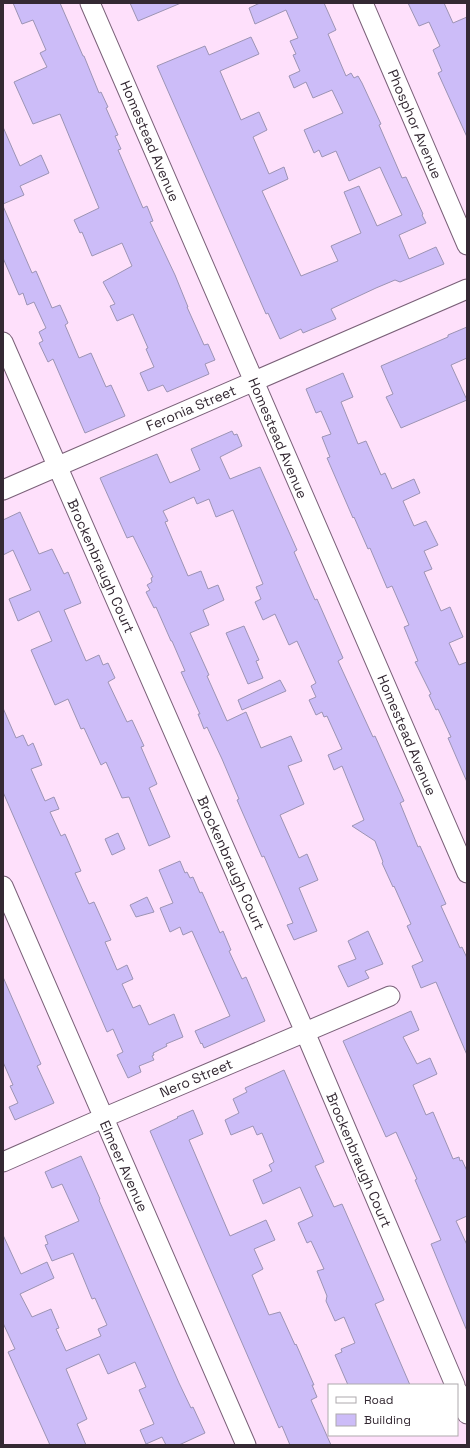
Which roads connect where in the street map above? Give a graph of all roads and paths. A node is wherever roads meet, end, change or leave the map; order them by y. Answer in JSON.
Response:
{"nodes":[{"id":1,"x":90,"y":3,"type":"edge"},
{"id":2,"x":363,"y":3,"type":"edge"},
{"id":3,"x":467,"y":245,"type":"edge"},
{"id":4,"x":467,"y":289,"type":"edge"},
{"id":5,"x":3,"y":342,"type":"edge"},
{"id":6,"x":254,"y":381,"type":"junction"},
{"id":7,"x":57,"y":466,"type":"junction"},
{"id":8,"x":3,"y":490,"type":"edge"},
{"id":9,"x":467,"y":873,"type":"edge"},
{"id":10,"x":3,"y":886,"type":"edge"},
{"id":11,"x":390,"y":996,"type":"dead end"},
{"id":12,"x":305,"y":1032,"type":"junction"},
{"id":13,"x":103,"y":1118,"type":"junction"},
{"id":14,"x":3,"y":1162,"type":"edge"},
{"id":15,"x":455,"y":1384,"type":"edge"},
{"id":16,"x":458,"y":1392,"type":"edge"},
{"id":17,"x":467,"y":1414,"type":"edge"},
{"id":18,"x":246,"y":1445,"type":"edge"}],
"edges":[{"from":1,"to":6,"type":"street","name":"Homestead Avenue"},
{"from":2,"to":3,"type":"street","name":"Phosphor Avenue"},
{"from":4,"to":6,"type":"street","name":"Feronia Street"},
{"from":5,"to":7,"type":"street","name":"Brockenbraugh Court"},
{"from":6,"to":7,"type":"street","name":"Feronia Street"},
{"from":6,"to":9,"type":"street","name":"Homestead Avenue"},
{"from":7,"to":8,"type":"street","name":"Feronia Street"},
{"from":7,"to":12,"type":"street","name":"Brockenbraugh Court"},
{"from":10,"to":13,"type":"street","name":"Elmeer Avenue"},
{"from":11,"to":12,"type":"street","name":"Nero Street"},
{"from":12,"to":13,"type":"street","name":"Nero Street"},
{"from":12,"to":15,"type":"street","name":"Brockenbraugh Court"},
{"from":13,"to":14,"type":"street","name":"Nero Street"},
{"from":13,"to":18,"type":"street","name":"Elmeer Avenue"},
{"from":16,"to":17,"type":"street"}]}
